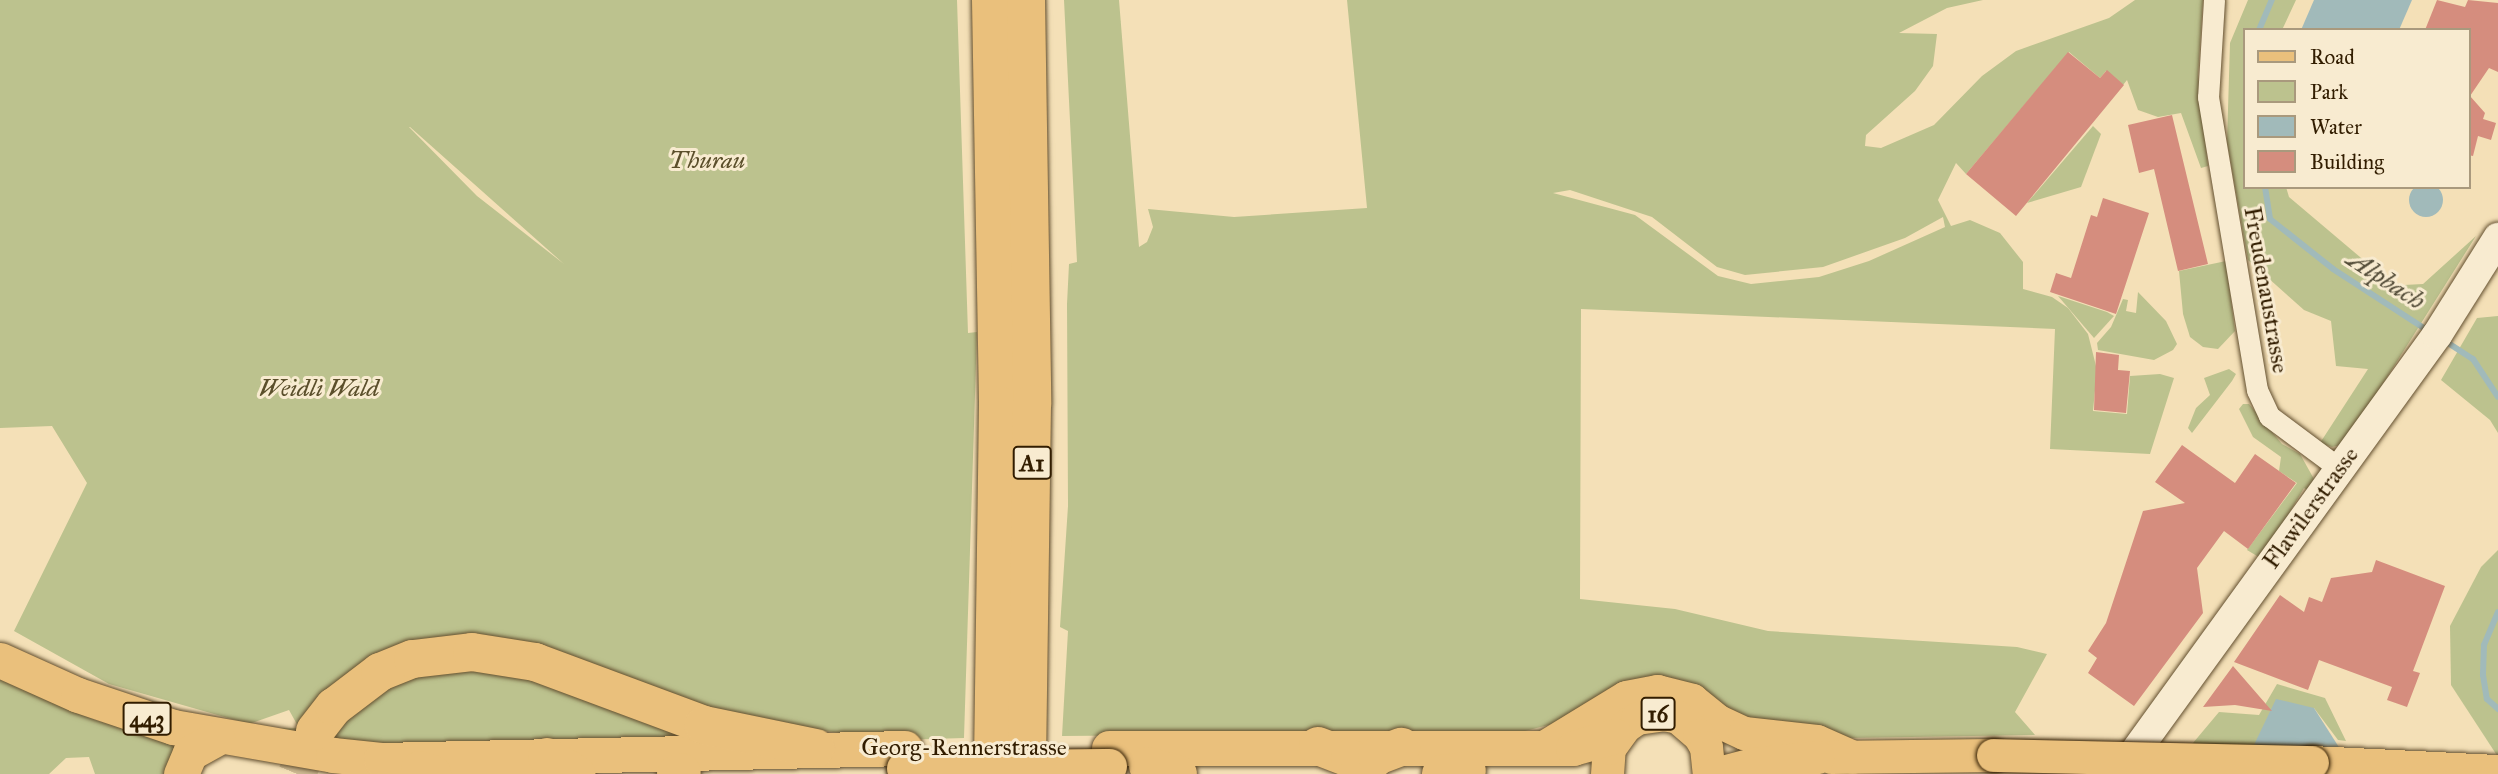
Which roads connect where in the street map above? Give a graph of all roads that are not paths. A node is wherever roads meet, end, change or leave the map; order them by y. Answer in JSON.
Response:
{"nodes":[{"id":1,"x":991,"y":0,"type":"edge"},
{"id":2,"x":1026,"y":0,"type":"edge"},
{"id":3,"x":2214,"y":0,"type":"edge"},
{"id":4,"x":2493,"y":247,"type":"edge"},
{"id":5,"x":2340,"y":469,"type":"junction"},
{"id":6,"x":12,"y":666,"type":"edge"},
{"id":7,"x":995,"y":686,"type":"junction"},
{"id":8,"x":316,"y":731,"type":"tunnel mouth"},
{"id":9,"x":1699,"y":734,"type":"junction"},
{"id":10,"x":1615,"y":736,"type":"junction"},
{"id":11,"x":218,"y":738,"type":"junction"},
{"id":12,"x":1554,"y":741,"type":"junction"},
{"id":13,"x":1318,"y":746,"type":"junction"},
{"id":14,"x":1401,"y":747,"type":"junction"},
{"id":15,"x":816,"y":748,"type":"junction"},
{"id":16,"x":1109,"y":757,"type":"junction"},
{"id":17,"x":1818,"y":757,"type":"junction"},
{"id":18,"x":1853,"y":757,"type":"junction"},
{"id":19,"x":904,"y":758,"type":"junction"},
{"id":20,"x":381,"y":760,"type":"junction"},
{"id":21,"x":1028,"y":762,"type":"edge"},
{"id":22,"x":562,"y":766,"type":"edge"},
{"id":23,"x":1163,"y":770,"type":"edge"},
{"id":24,"x":2498,"y":771,"type":"edge"},
{"id":25,"x":426,"y":772,"type":"edge"},
{"id":26,"x":1454,"y":772,"type":"edge"},
{"id":27,"x":1516,"y":772,"type":"edge"},
{"id":28,"x":673,"y":773,"type":"edge"},
{"id":29,"x":1362,"y":773,"type":"edge"},
{"id":30,"x":181,"y":774,"type":"edge"},
{"id":31,"x":482,"y":774,"type":"edge"},
{"id":32,"x":976,"y":774,"type":"edge"},
{"id":33,"x":993,"y":774,"type":"edge"},
{"id":34,"x":1575,"y":774,"type":"edge"},
{"id":35,"x":1607,"y":774,"type":"edge"},
{"id":36,"x":1709,"y":774,"type":"edge"},
{"id":37,"x":1715,"y":774,"type":"edge"},
{"id":38,"x":1786,"y":774,"type":"edge"},
{"id":39,"x":2119,"y":774,"type":"edge"}],
"edges":[{"from":1,"to":7,"type":"highway","number":"A1"},
{"from":2,"to":21,"type":"highway","number":"A1"},
{"from":3,"to":5,"type":"street","name":"Freudenaustrasse"},
{"from":4,"to":5,"type":"main road","name":"Flawilerstrasse"},
{"from":5,"to":39,"type":"main road","name":"Flawilerstrasse"},
{"from":6,"to":11,"type":"highway","name":"Georg-Rennerstrasse","number":"443"},
{"from":7,"to":32,"type":"highway"},
{"from":7,"to":33,"type":"highway","number":"A1"},
{"from":8,"to":15,"type":"highway"},
{"from":9,"to":10,"type":"main road","number":"16"},
{"from":9,"to":17,"type":"main road","number":"16"},
{"from":9,"to":36,"type":"main road","number":"16"},
{"from":10,"to":12,"type":"highway","name":"Georg-Rennerstrasse"},
{"from":10,"to":35,"type":"main road","number":"16"},
{"from":11,"to":20,"type":"highway","name":"Georg-Rennerstrasse","number":"443"},
{"from":11,"to":30,"type":"highway"},
{"from":12,"to":14,"type":"highway","name":"Georg-Rennerstrasse"},
{"from":12,"to":18,"type":"main road"},
{"from":13,"to":14,"type":"highway","name":"Georg-Rennerstrasse"},
{"from":13,"to":16,"type":"highway","name":"Georg-Rennerstrasse","number":"443"},
{"from":13,"to":29,"type":"highway"},
{"from":14,"to":29,"type":"highway"},
{"from":15,"to":19,"type":"highway","name":"Georg-Rennerstrasse","number":"443"},
{"from":15,"to":22,"type":"highway","name":"Georg-Rennerstrasse","number":"443"},
{"from":16,"to":19,"type":"highway","name":"Georg-Rennerstrasse","number":"443","bridge":true},
{"from":16,"to":23,"type":"highway","name":"Georg-Rennerstrasse","number":"443"},
{"from":17,"to":18,"type":"main road","number":"16"},
{"from":17,"to":37,"type":"main road","number":"16"},
{"from":18,"to":24,"type":"main road","number":"16","bridge":true},
{"from":18,"to":38,"type":"main road"},
{"from":19,"to":28,"type":"highway","name":"Georg-Rennerstrasse","number":"443"},
{"from":20,"to":22,"type":"highway","name":"Georg-Rennerstrasse","number":"443"},
{"from":20,"to":25,"type":"highway","name":"Georg-Rennerstrasse","number":"443"},
{"from":23,"to":29,"type":"highway","name":"Georg-Rennerstrasse","number":"443"},
{"from":25,"to":31,"type":"highway","name":"Georg-Rennerstrasse","number":"443"},
{"from":26,"to":27,"type":"highway","name":"Georg-Rennerstrasse","number":"443"},
{"from":26,"to":29,"type":"highway","name":"Georg-Rennerstrasse","number":"443"},
{"from":27,"to":34,"type":"highway","name":"Georg-Rennerstrasse"}]}
